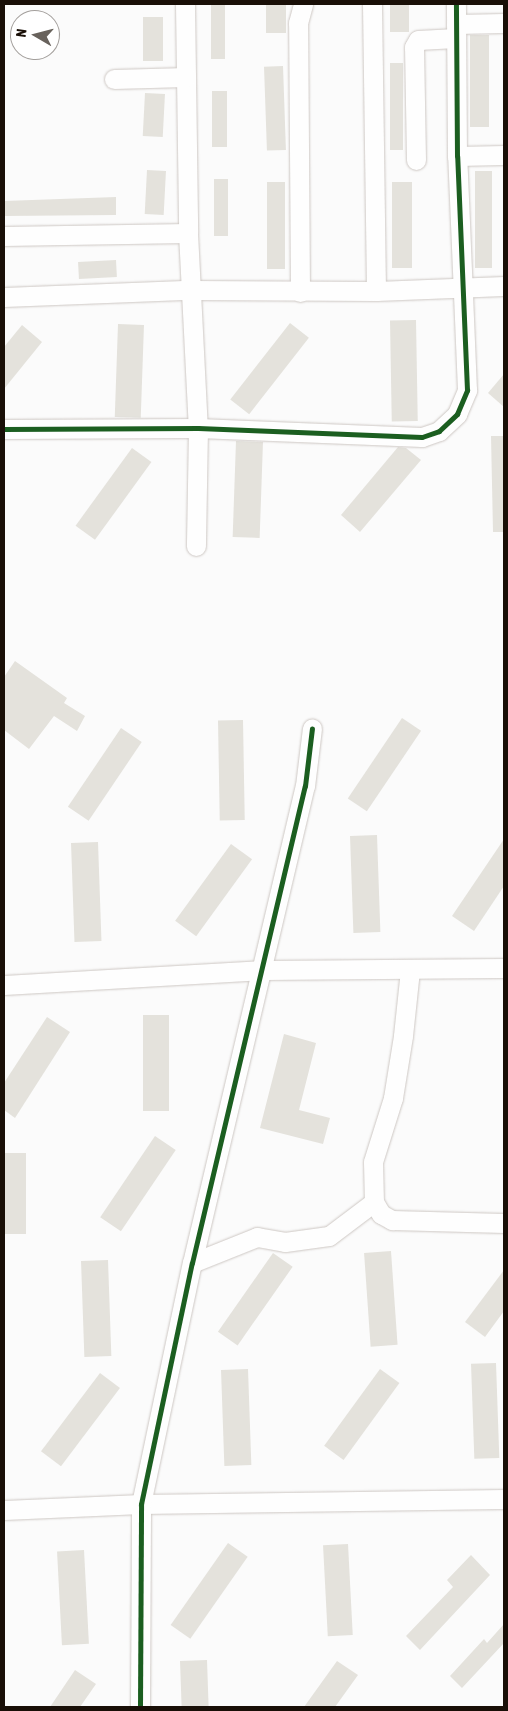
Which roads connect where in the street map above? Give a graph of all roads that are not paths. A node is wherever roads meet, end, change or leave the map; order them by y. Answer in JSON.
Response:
{"nodes":[{"id":1,"x":185,"y":4,"type":"edge"},
{"id":2,"x":303,"y":4,"type":"edge"},
{"id":3,"x":372,"y":4,"type":"edge"},
{"id":4,"x":456,"y":4,"type":"edge"},
{"id":5,"x":504,"y":24,"type":"edge"},
{"id":6,"x":456,"y":31,"type":"junction"},
{"id":7,"x":186,"y":77,"type":"junction"},
{"id":8,"x":114,"y":79,"type":"dead end"},
{"id":9,"x":504,"y":155,"type":"edge"},
{"id":10,"x":457,"y":156,"type":"junction"},
{"id":11,"x":416,"y":160,"type":"dead end"},
{"id":12,"x":188,"y":233,"type":"junction"},
{"id":13,"x":4,"y":236,"type":"edge"},
{"id":14,"x":504,"y":286,"type":"edge"},
{"id":15,"x":464,"y":287,"type":"junction"},
{"id":16,"x":190,"y":290,"type":"junction"},
{"id":17,"x":376,"y":291,"type":"junction"},
{"id":18,"x":300,"y":292,"type":"junction"},
{"id":19,"x":4,"y":297,"type":"edge"},
{"id":20,"x":198,"y":428,"type":"junction"},
{"id":21,"x":4,"y":429,"type":"edge"},
{"id":22,"x":196,"y":546,"type":"dead end"},
{"id":23,"x":312,"y":728,"type":"dead end"},
{"id":24,"x":504,"y":968,"type":"edge"},
{"id":25,"x":264,"y":970,"type":"junction"},
{"id":26,"x":410,"y":970,"type":"junction"},
{"id":27,"x":4,"y":985,"type":"edge"},
{"id":28,"x":374,"y":1202,"type":"junction"},
{"id":29,"x":504,"y":1224,"type":"edge"},
{"id":30,"x":192,"y":1263,"type":"junction"},
{"id":31,"x":504,"y":1499,"type":"edge"},
{"id":32,"x":141,"y":1504,"type":"junction"},
{"id":33,"x":4,"y":1510,"type":"edge"},
{"id":34,"x":140,"y":1707,"type":"edge"}],
"edges":[{"from":1,"to":7,"type":"street"},
{"from":2,"to":18,"type":"street"},
{"from":3,"to":17,"type":"street"},
{"from":4,"to":6,"type":"street"},
{"from":5,"to":6,"type":"street"},
{"from":6,"to":10,"type":"street"},
{"from":6,"to":11,"type":"street"},
{"from":7,"to":8,"type":"street"},
{"from":7,"to":12,"type":"street"},
{"from":9,"to":10,"type":"street"},
{"from":10,"to":15,"type":"street"},
{"from":12,"to":13,"type":"street"},
{"from":12,"to":16,"type":"street"},
{"from":14,"to":15,"type":"street"},
{"from":15,"to":17,"type":"street"},
{"from":15,"to":20,"type":"street"},
{"from":16,"to":18,"type":"street"},
{"from":16,"to":19,"type":"street"},
{"from":16,"to":20,"type":"street"},
{"from":17,"to":18,"type":"street"},
{"from":20,"to":21,"type":"street"},
{"from":20,"to":22,"type":"street"},
{"from":23,"to":25,"type":"street"},
{"from":24,"to":26,"type":"street"},
{"from":25,"to":26,"type":"street"},
{"from":25,"to":27,"type":"street"},
{"from":25,"to":30,"type":"street"},
{"from":26,"to":28,"type":"street"},
{"from":28,"to":29,"type":"street"},
{"from":28,"to":30,"type":"street"},
{"from":30,"to":32,"type":"street"},
{"from":31,"to":32,"type":"street"},
{"from":32,"to":33,"type":"street"},
{"from":32,"to":34,"type":"street"}]}
